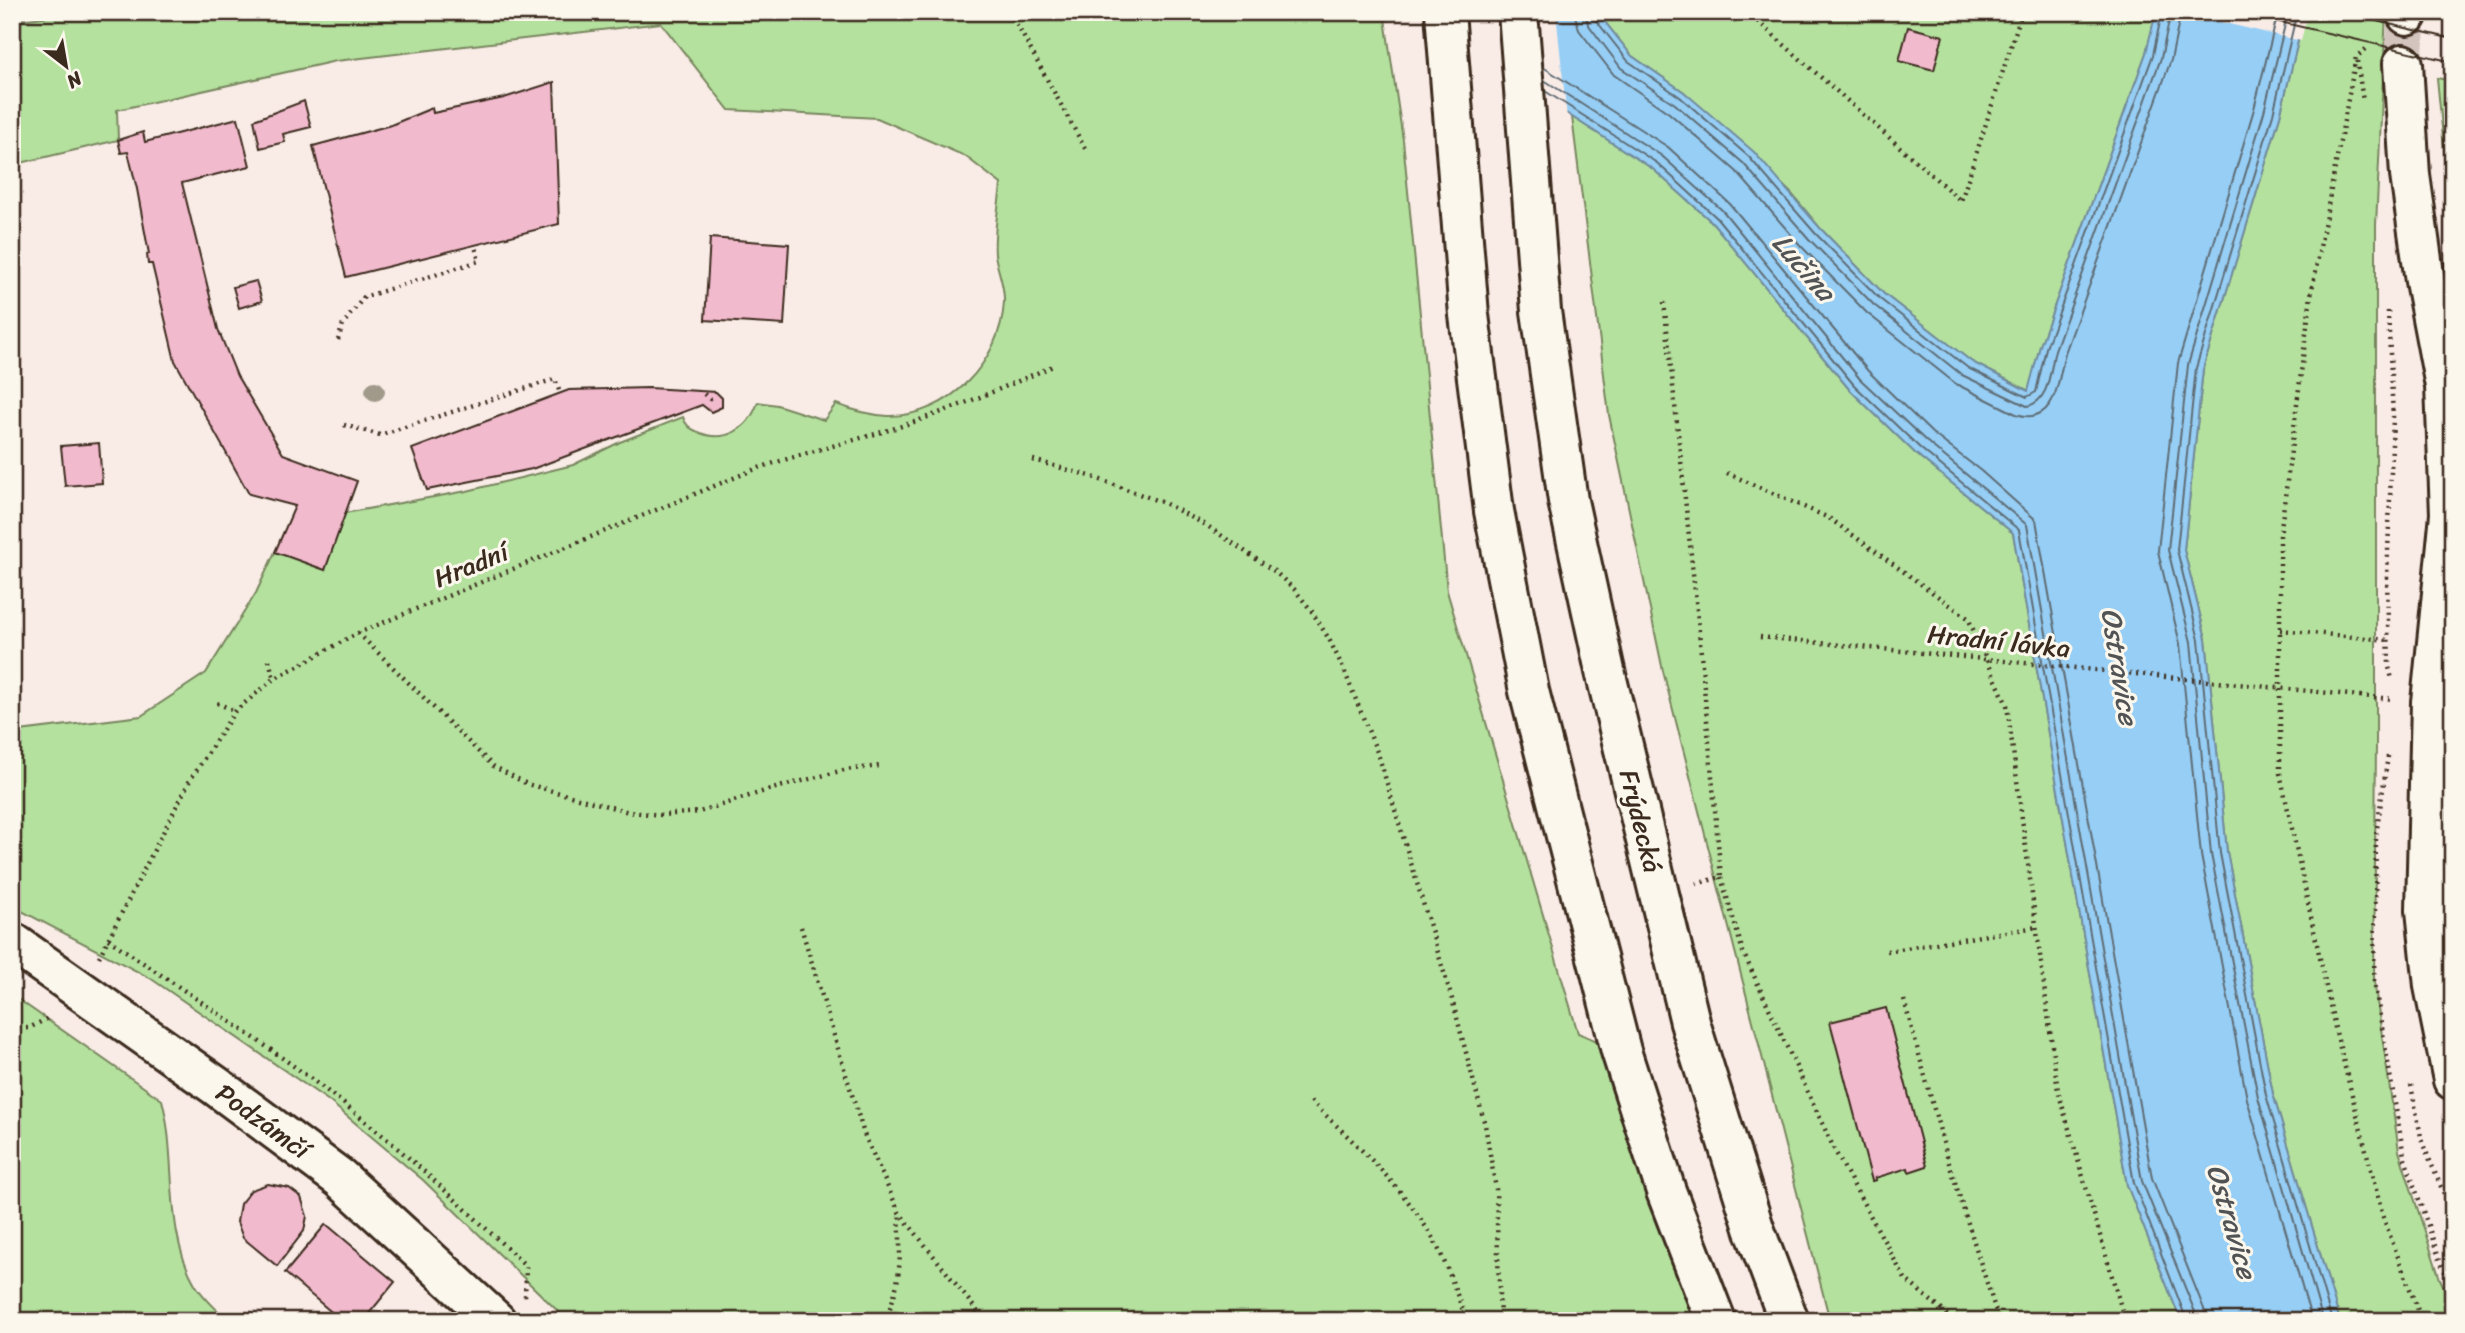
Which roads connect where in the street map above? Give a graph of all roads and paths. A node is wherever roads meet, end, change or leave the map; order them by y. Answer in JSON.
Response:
{"nodes":[{"id":1,"x":1010,"y":12,"type":"edge"},
{"id":2,"x":1446,"y":12,"type":"edge"},
{"id":3,"x":1518,"y":12,"type":"edge"},
{"id":4,"x":1747,"y":12,"type":"edge"},
{"id":5,"x":2022,"y":12,"type":"edge"},
{"id":6,"x":2403,"y":64,"type":"tunnel mouth"},
{"id":7,"x":2365,"y":109,"type":"dead end"},
{"id":8,"x":1087,"y":152,"type":"dead end"},
{"id":9,"x":475,"y":246,"type":"dead end"},
{"id":10,"x":1664,"y":302,"type":"dead end"},
{"id":11,"x":2388,"y":308,"type":"dead end"},
{"id":12,"x":338,"y":340,"type":"dead end"},
{"id":13,"x":1055,"y":365,"type":"dead end"},
{"id":14,"x":560,"y":393,"type":"dead end"},
{"id":15,"x":704,"y":394,"type":"dead end"},
{"id":16,"x":712,"y":401,"type":"dead end"},
{"id":17,"x":344,"y":425,"type":"dead end"},
{"id":18,"x":1033,"y":460,"type":"dead end"},
{"id":19,"x":1727,"y":473,"type":"dead end"},
{"id":20,"x":2280,"y":631,"type":"junction"},
{"id":21,"x":358,"y":633,"type":"junction"},
{"id":22,"x":1760,"y":637,"type":"dead end"},
{"id":23,"x":2388,"y":640,"type":"junction"},
{"id":24,"x":269,"y":660,"type":"dead end"},
{"id":25,"x":274,"y":679,"type":"junction"},
{"id":26,"x":217,"y":704,"type":"dead end"},
{"id":27,"x":235,"y":711,"type":"junction"},
{"id":28,"x":880,"y":766,"type":"dead end"},
{"id":29,"x":1721,"y":877,"type":"junction"},
{"id":30,"x":1690,"y":886,"type":"dead end"},
{"id":31,"x":801,"y":927,"type":"dead end"},
{"id":32,"x":2037,"y":927,"type":"junction"},
{"id":33,"x":108,"y":939,"type":"junction"},
{"id":34,"x":12,"y":942,"type":"edge"},
{"id":35,"x":1887,"y":951,"type":"dead end"},
{"id":36,"x":80,"y":992,"type":"junction"},
{"id":37,"x":1903,"y":1000,"type":"dead end"},
{"id":38,"x":2453,"y":1080,"type":"edge"},
{"id":39,"x":1311,"y":1101,"type":"dead end"},
{"id":40,"x":899,"y":1212,"type":"junction"},
{"id":41,"x":496,"y":1321,"type":"edge"},
{"id":42,"x":544,"y":1321,"type":"edge"},
{"id":43,"x":884,"y":1321,"type":"edge"},
{"id":44,"x":985,"y":1321,"type":"edge"},
{"id":45,"x":1467,"y":1321,"type":"edge"},
{"id":46,"x":1500,"y":1321,"type":"edge"},
{"id":47,"x":1716,"y":1321,"type":"edge"},
{"id":48,"x":1788,"y":1321,"type":"edge"},
{"id":49,"x":1955,"y":1321,"type":"edge"},
{"id":50,"x":1998,"y":1321,"type":"edge"},
{"id":51,"x":2125,"y":1321,"type":"edge"},
{"id":52,"x":2422,"y":1321,"type":"edge"}],
"edges":[{"from":1,"to":8,"type":"path"},
{"from":2,"to":47,"type":"main road"},
{"from":3,"to":48,"type":"main road","name":"Frýdecká"},
{"from":4,"to":5,"type":"path"},
{"from":6,"to":38,"type":"main road"},
{"from":7,"to":20,"type":"path"},
{"from":9,"to":12,"type":"path"},
{"from":10,"to":29,"type":"path"},
{"from":11,"to":23,"type":"path"},
{"from":13,"to":21,"type":"path","name":"Hradní"},
{"from":14,"to":17,"type":"path"},
{"from":15,"to":16,"type":"path"},
{"from":18,"to":46,"type":"path"},
{"from":19,"to":32,"type":"path"},
{"from":20,"to":23,"type":"path"},
{"from":20,"to":52,"type":"path"},
{"from":21,"to":25,"type":"path","name":"Hradní"},
{"from":21,"to":28,"type":"path"},
{"from":22,"to":23,"type":"path","name":"Hradní lávka","bridge":true},
{"from":24,"to":25,"type":"path"},
{"from":25,"to":27,"type":"path","name":"Hradní"},
{"from":26,"to":27,"type":"path"},
{"from":27,"to":33,"type":"path","name":"Hradní"},
{"from":29,"to":30,"type":"path"},
{"from":29,"to":49,"type":"path"},
{"from":31,"to":40,"type":"path"},
{"from":32,"to":35,"type":"path"},
{"from":32,"to":51,"type":"path"},
{"from":33,"to":36,"type":"path","name":"Hradní"},
{"from":33,"to":42,"type":"path"},
{"from":34,"to":36,"type":"main road","name":"Podzámčí"},
{"from":36,"to":41,"type":"main road","name":"Podzámčí"},
{"from":37,"to":50,"type":"path"},
{"from":39,"to":45,"type":"path"},
{"from":40,"to":43,"type":"path"},
{"from":40,"to":44,"type":"path"}]}
